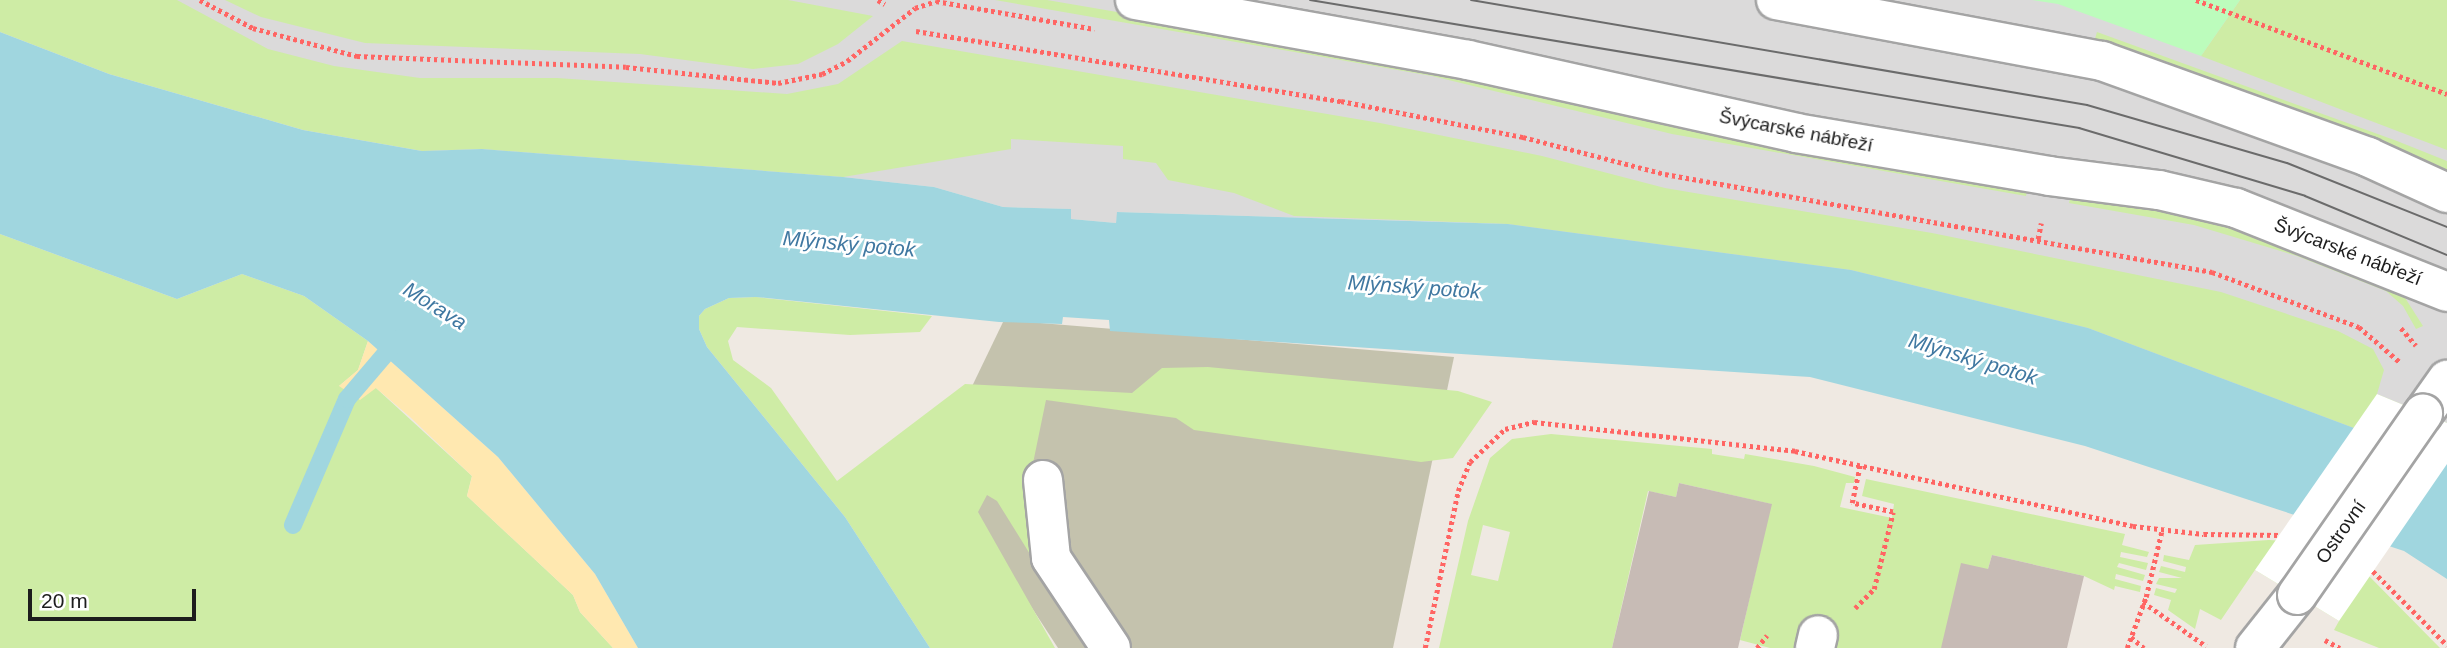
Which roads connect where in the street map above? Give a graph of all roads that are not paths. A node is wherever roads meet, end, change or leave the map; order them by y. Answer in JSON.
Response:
{"nodes":[{"id":1,"x":1135,"y":0,"type":"edge"},
{"id":2,"x":1776,"y":0,"type":"edge"},
{"id":3,"x":2447,"y":193,"type":"edge"},
{"id":4,"x":2447,"y":292,"type":"edge"},
{"id":5,"x":2447,"y":380,"type":"edge"},
{"id":6,"x":1043,"y":480,"type":"dead end"},
{"id":7,"x":2263,"y":645,"type":"edge"},
{"id":8,"x":1111,"y":648,"type":"edge"}],
"edges":[{"from":1,"to":4,"type":"street","name":"Švýcarské nábřeží"},
{"from":2,"to":3,"type":"street"},
{"from":5,"to":7,"type":"street","name":"Ostrovní","bridge":true},
{"from":6,"to":8,"type":"street"}]}
